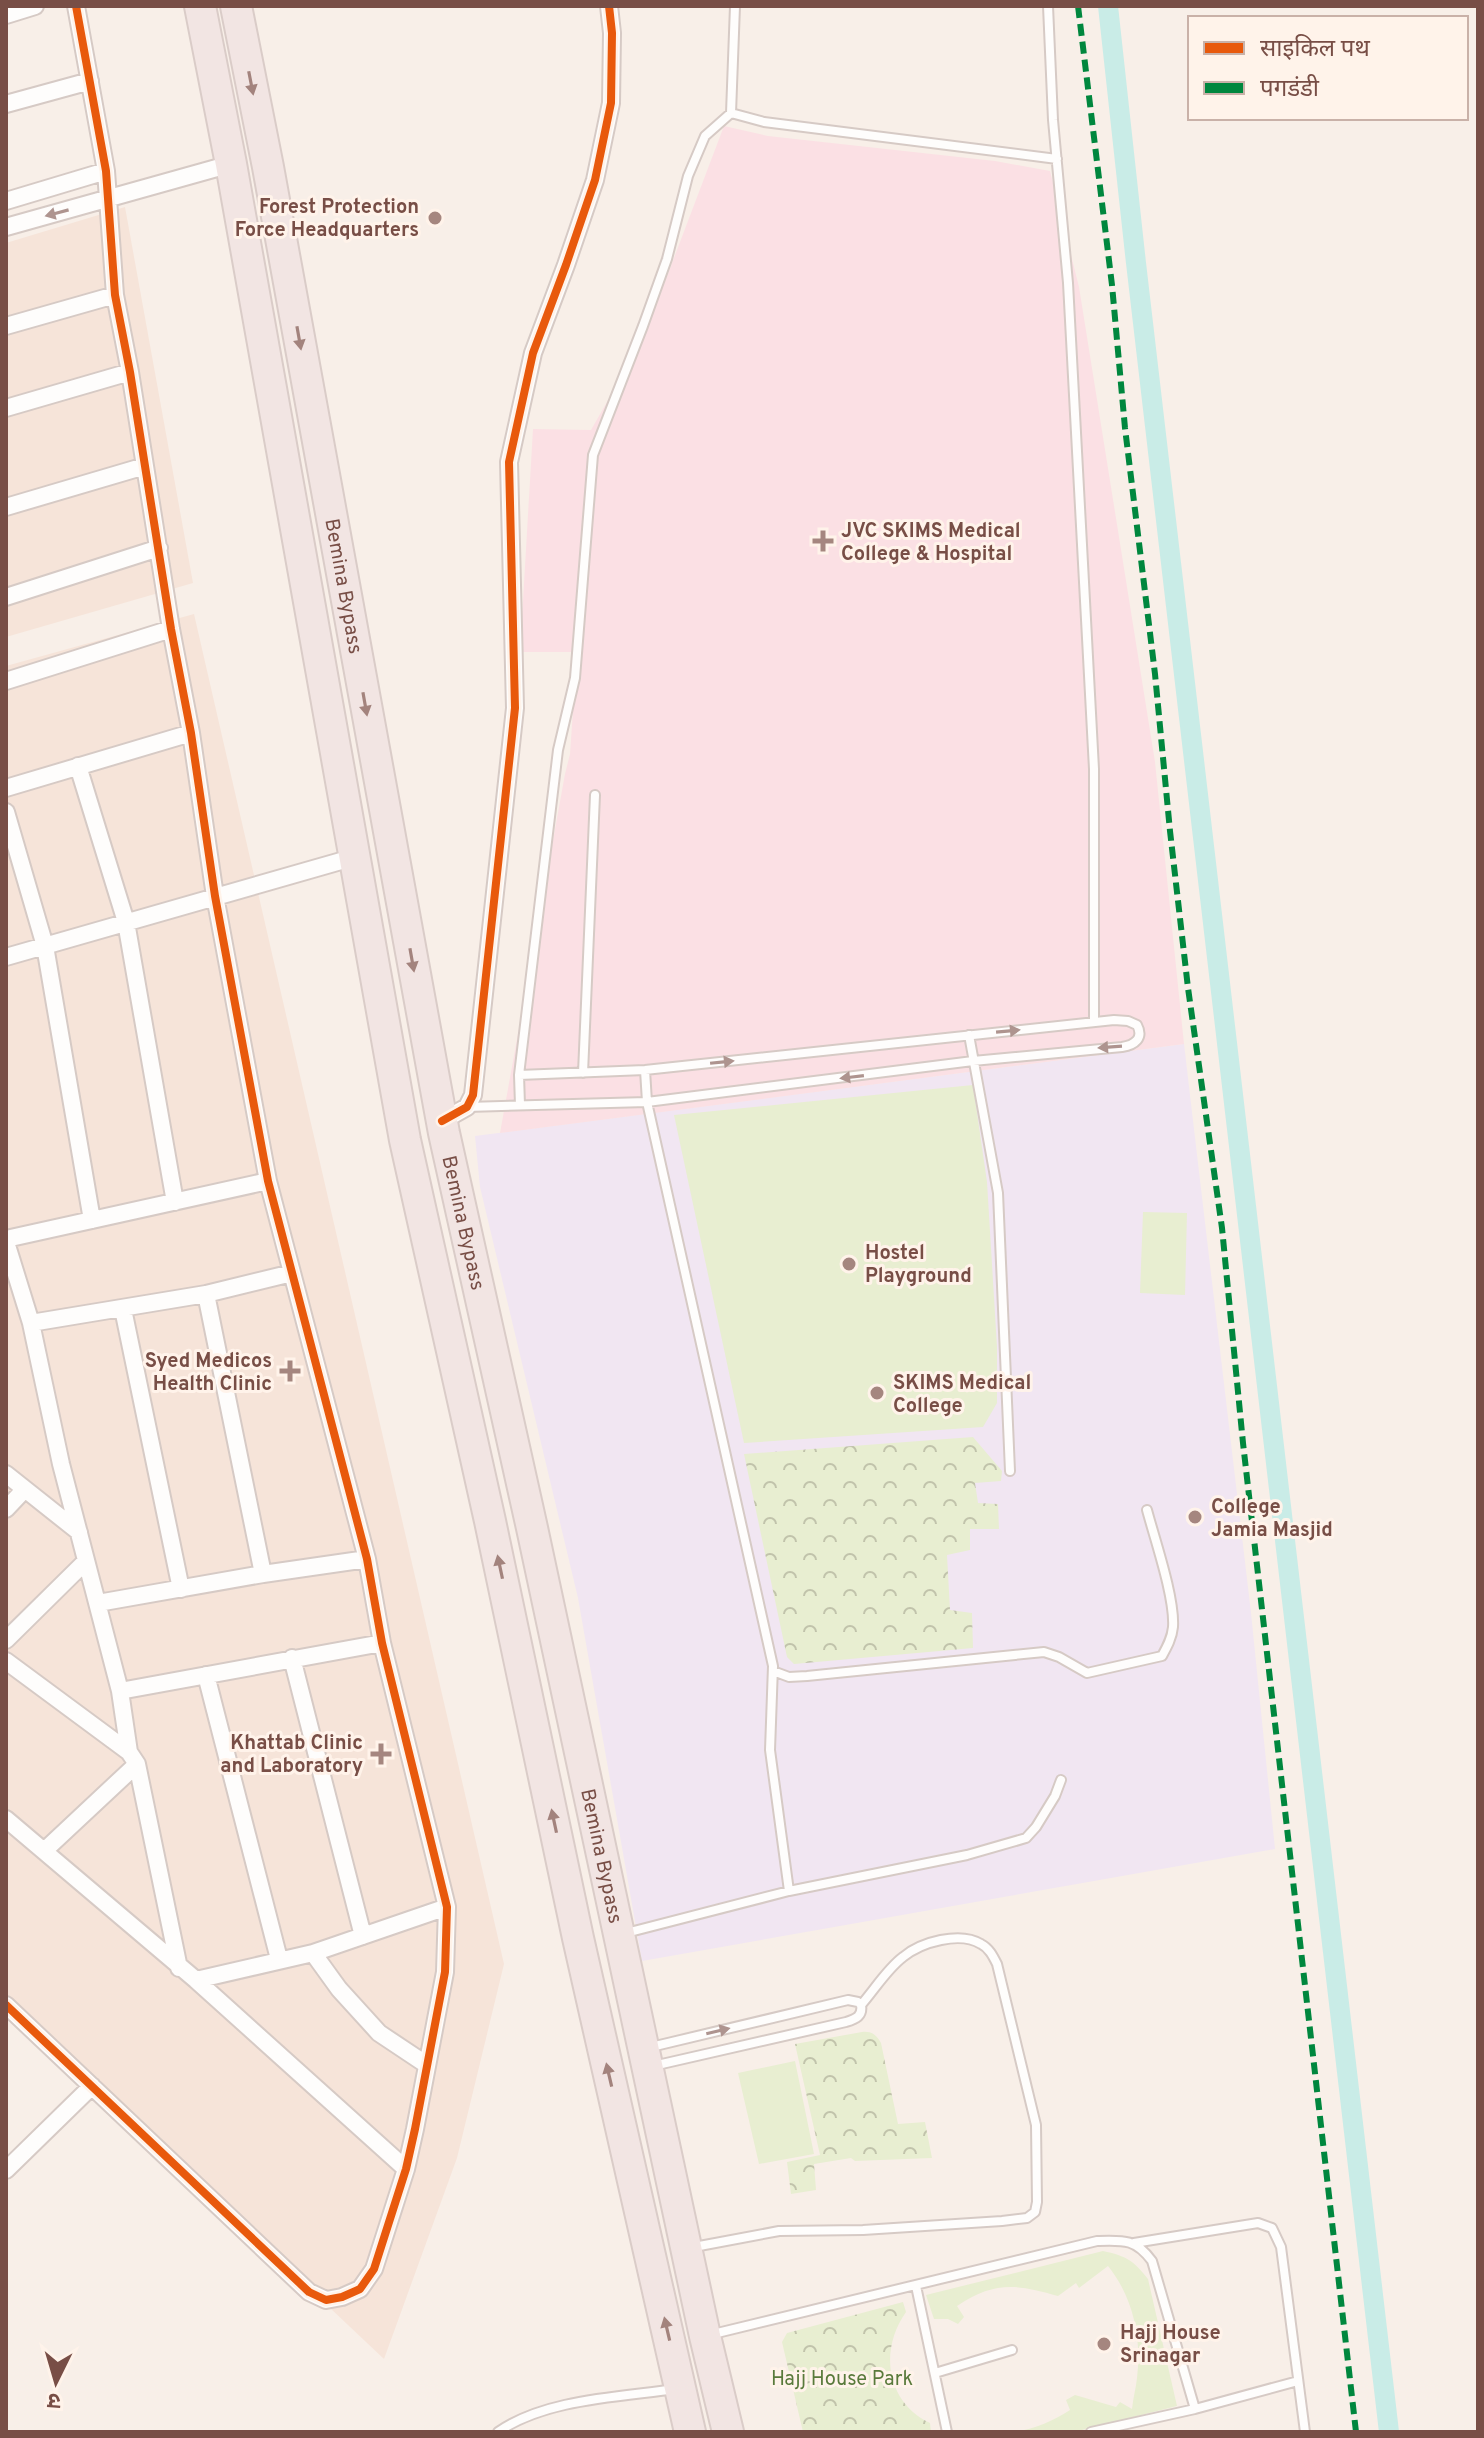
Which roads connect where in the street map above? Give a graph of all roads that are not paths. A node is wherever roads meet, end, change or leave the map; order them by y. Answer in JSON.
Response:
{"nodes":[{"id":1,"x":35,"y":6,"type":"edge"},
{"id":2,"x":76,"y":6,"type":"edge"},
{"id":3,"x":200,"y":6,"type":"edge"},
{"id":4,"x":236,"y":6,"type":"edge"},
{"id":5,"x":609,"y":6,"type":"edge"},
{"id":6,"x":735,"y":6,"type":"edge"},
{"id":7,"x":1048,"y":6,"type":"edge"},
{"id":8,"x":6,"y":15,"type":"edge"},
{"id":9,"x":90,"y":81,"type":"junction"},
{"id":10,"x":6,"y":104,"type":"edge"},
{"id":11,"x":731,"y":113,"type":"junction"},
{"id":12,"x":1057,"y":159,"type":"junction"},
{"id":13,"x":231,"y":164,"type":"junction"},
{"id":14,"x":106,"y":171,"type":"junction"},
{"id":15,"x":109,"y":199,"type":"junction"},
{"id":16,"x":6,"y":201,"type":"edge"},
{"id":17,"x":6,"y":227,"type":"edge"},
{"id":18,"x":115,"y":295,"type":"junction"},
{"id":19,"x":6,"y":326,"type":"edge"},
{"id":20,"x":130,"y":372,"type":"junction"},
{"id":21,"x":6,"y":408,"type":"edge"},
{"id":22,"x":145,"y":466,"type":"junction"},
{"id":23,"x":6,"y":507,"type":"edge"},
{"id":24,"x":159,"y":548,"type":"junction"},
{"id":25,"x":6,"y":597,"type":"edge"},
{"id":26,"x":171,"y":629,"type":"junction"},
{"id":27,"x":6,"y":681,"type":"edge"},
{"id":28,"x":191,"y":733,"type":"junction"},
{"id":29,"x":78,"y":766,"type":"junction"},
{"id":30,"x":6,"y":788,"type":"edge"},
{"id":31,"x":595,"y":795,"type":"dead end"},
{"id":32,"x":6,"y":812,"type":"edge"},
{"id":33,"x":355,"y":857,"type":"junction"},
{"id":34,"x":215,"y":896,"type":"junction"},
{"id":35,"x":126,"y":922,"type":"junction"},
{"id":36,"x":45,"y":946,"type":"junction"},
{"id":37,"x":6,"y":957,"type":"edge"},
{"id":38,"x":1094,"y":1022,"type":"junction"},
{"id":39,"x":969,"y":1035,"type":"junction"},
{"id":40,"x":973,"y":1061,"type":"junction"},
{"id":41,"x":645,"y":1070,"type":"junction"},
{"id":42,"x":583,"y":1073,"type":"junction"},
{"id":43,"x":519,"y":1075,"type":"junction"},
{"id":44,"x":647,"y":1102,"type":"junction"},
{"id":45,"x":520,"y":1105,"type":"junction"},
{"id":46,"x":454,"y":1114,"type":"junction"},
{"id":47,"x":268,"y":1181,"type":"junction"},
{"id":48,"x":175,"y":1202,"type":"junction"},
{"id":49,"x":92,"y":1220,"type":"junction"},
{"id":50,"x":6,"y":1241,"type":"edge"},
{"id":51,"x":292,"y":1273,"type":"junction"},
{"id":52,"x":13,"y":1291,"type":"edge"},
{"id":53,"x":206,"y":1294,"type":"junction"},
{"id":54,"x":123,"y":1309,"type":"junction"},
{"id":55,"x":31,"y":1323,"type":"junction"},
{"id":56,"x":1010,"y":1471,"type":"dead end"},
{"id":57,"x":6,"y":1474,"type":"edge"},
{"id":58,"x":24,"y":1490,"type":"junction"},
{"id":59,"x":6,"y":1509,"type":"edge"},
{"id":60,"x":1147,"y":1510,"type":"dead end"},
{"id":61,"x":79,"y":1532,"type":"junction"},
{"id":62,"x":367,"y":1559,"type":"junction"},
{"id":63,"x":85,"y":1562,"type":"junction"},
{"id":64,"x":263,"y":1574,"type":"junction"},
{"id":65,"x":181,"y":1589,"type":"junction"},
{"id":66,"x":98,"y":1603,"type":"junction"},
{"id":67,"x":6,"y":1640,"type":"edge"},
{"id":68,"x":382,"y":1643,"type":"junction"},
{"id":69,"x":292,"y":1658,"type":"junction"},
{"id":70,"x":6,"y":1661,"type":"edge"},
{"id":71,"x":773,"y":1671,"type":"junction"},
{"id":72,"x":206,"y":1675,"type":"junction"},
{"id":73,"x":120,"y":1691,"type":"junction"},
{"id":74,"x":133,"y":1758,"type":"junction"},
{"id":75,"x":1061,"y":1780,"type":"dead end"},
{"id":76,"x":6,"y":1819,"type":"edge"},
{"id":77,"x":44,"y":1851,"type":"junction"},
{"id":78,"x":789,"y":1891,"type":"junction"},
{"id":79,"x":447,"y":1907,"type":"junction"},
{"id":80,"x":618,"y":1935,"type":"junction"},
{"id":81,"x":363,"y":1936,"type":"junction"},
{"id":82,"x":313,"y":1953,"type":"junction"},
{"id":83,"x":279,"y":1959,"type":"junction"},
{"id":84,"x":179,"y":1968,"type":"junction"},
{"id":85,"x":196,"y":1980,"type":"junction"},
{"id":86,"x":6,"y":2005,"type":"edge"},
{"id":87,"x":861,"y":2005,"type":"junction"},
{"id":88,"x":644,"y":2058,"type":"junction"},
{"id":89,"x":427,"y":2065,"type":"junction"},
{"id":90,"x":92,"y":2086,"type":"junction"},
{"id":91,"x":406,"y":2169,"type":"junction"},
{"id":92,"x":6,"y":2170,"type":"edge"},
{"id":93,"x":1134,"y":2243,"type":"junction"},
{"id":94,"x":686,"y":2249,"type":"junction"},
{"id":95,"x":916,"y":2286,"type":"junction"},
{"id":96,"x":705,"y":2336,"type":"junction"},
{"id":97,"x":1012,"y":2350,"type":"dead end"},
{"id":98,"x":935,"y":2373,"type":"junction"},
{"id":99,"x":1298,"y":2381,"type":"junction"},
{"id":100,"x":680,"y":2388,"type":"junction"},
{"id":101,"x":1195,"y":2409,"type":"junction"},
{"id":102,"x":498,"y":2432,"type":"edge"},
{"id":103,"x":690,"y":2432,"type":"edge"},
{"id":104,"x":728,"y":2432,"type":"edge"},
{"id":105,"x":947,"y":2432,"type":"edge"},
{"id":106,"x":1091,"y":2432,"type":"edge"},
{"id":107,"x":1305,"y":2432,"type":"edge"}],
"edges":[{"from":1,"to":8,"type":"street"},
{"from":2,"to":9,"type":"street"},
{"from":3,"to":13,"type":"highway","name":"Bemina Bypass"},
{"from":4,"to":46,"type":"highway","name":"Bemina Bypass","one_way":true},
{"from":5,"to":46,"type":"street"},
{"from":6,"to":11,"type":"lane"},
{"from":7,"to":12,"type":"lane"},
{"from":9,"to":10,"type":"street"},
{"from":9,"to":14,"type":"street"},
{"from":11,"to":12,"type":"lane"},
{"from":11,"to":43,"type":"lane"},
{"from":12,"to":38,"type":"lane"},
{"from":13,"to":15,"type":"street"},
{"from":13,"to":33,"type":"highway","name":"Bemina Bypass"},
{"from":14,"to":15,"type":"street"},
{"from":14,"to":16,"type":"street"},
{"from":15,"to":17,"type":"street","one_way":true},
{"from":15,"to":18,"type":"street"},
{"from":18,"to":19,"type":"street"},
{"from":18,"to":20,"type":"street"},
{"from":20,"to":21,"type":"street"},
{"from":20,"to":22,"type":"street"},
{"from":22,"to":23,"type":"street"},
{"from":22,"to":24,"type":"street"},
{"from":24,"to":25,"type":"street"},
{"from":24,"to":26,"type":"street"},
{"from":26,"to":27,"type":"street"},
{"from":26,"to":28,"type":"street"},
{"from":28,"to":29,"type":"street"},
{"from":28,"to":34,"type":"street"},
{"from":29,"to":30,"type":"street"},
{"from":29,"to":35,"type":"street"},
{"from":31,"to":42,"type":"lane"},
{"from":32,"to":36,"type":"street"},
{"from":33,"to":34,"type":"street"},
{"from":100,"to":33,"type":"highway","name":"Bemina Bypass","one_way":true},
{"from":34,"to":35,"type":"street"},
{"from":34,"to":47,"type":"street"},
{"from":35,"to":36,"type":"street"},
{"from":35,"to":48,"type":"street"},
{"from":36,"to":37,"type":"street"},
{"from":36,"to":49,"type":"street"},
{"from":39,"to":38,"type":"lane","one_way":true},
{"from":38,"to":40,"type":"lane","one_way":true},
{"from":39,"to":40,"type":"lane"},
{"from":41,"to":39,"type":"lane","one_way":true},
{"from":40,"to":44,"type":"lane","one_way":true},
{"from":40,"to":56,"type":"lane"},
{"from":41,"to":42,"type":"lane"},
{"from":41,"to":44,"type":"lane"},
{"from":42,"to":43,"type":"lane"},
{"from":43,"to":45,"type":"lane"},
{"from":44,"to":45,"type":"lane"},
{"from":44,"to":71,"type":"lane"},
{"from":45,"to":46,"type":"lane"},
{"from":46,"to":80,"type":"highway","name":"Bemina Bypass"},
{"from":47,"to":48,"type":"street"},
{"from":47,"to":51,"type":"street"},
{"from":48,"to":49,"type":"street"},
{"from":49,"to":50,"type":"street"},
{"from":50,"to":52,"type":"street"},
{"from":51,"to":53,"type":"street"},
{"from":51,"to":62,"type":"street"},
{"from":52,"to":55,"type":"street"},
{"from":53,"to":54,"type":"street"},
{"from":53,"to":64,"type":"street"},
{"from":54,"to":55,"type":"street"},
{"from":54,"to":65,"type":"street"},
{"from":55,"to":61,"type":"street"},
{"from":57,"to":58,"type":"street"},
{"from":58,"to":59,"type":"street"},
{"from":58,"to":61,"type":"street"},
{"from":60,"to":71,"type":"lane"},
{"from":61,"to":63,"type":"street"},
{"from":62,"to":64,"type":"street"},
{"from":62,"to":68,"type":"street"},
{"from":63,"to":66,"type":"street"},
{"from":63,"to":67,"type":"street"},
{"from":64,"to":65,"type":"street"},
{"from":65,"to":66,"type":"street"},
{"from":66,"to":73,"type":"street"},
{"from":68,"to":69,"type":"street"},
{"from":68,"to":79,"type":"street"},
{"from":69,"to":72,"type":"street"},
{"from":69,"to":81,"type":"street"},
{"from":70,"to":74,"type":"street"},
{"from":71,"to":78,"type":"lane"},
{"from":72,"to":73,"type":"street"},
{"from":72,"to":83,"type":"street"},
{"from":73,"to":74,"type":"street"},
{"from":74,"to":77,"type":"street"},
{"from":74,"to":84,"type":"street"},
{"from":75,"to":78,"type":"lane"},
{"from":76,"to":77,"type":"street"},
{"from":77,"to":84,"type":"street"},
{"from":78,"to":80,"type":"lane"},
{"from":79,"to":81,"type":"street"},
{"from":79,"to":89,"type":"street"},
{"from":80,"to":88,"type":"highway","name":"Bemina Bypass"},
{"from":81,"to":82,"type":"street"},
{"from":82,"to":83,"type":"street"},
{"from":82,"to":89,"type":"street"},
{"from":83,"to":85,"type":"street"},
{"from":84,"to":85,"type":"street"},
{"from":85,"to":91,"type":"street"},
{"from":86,"to":90,"type":"street"},
{"from":88,"to":87,"type":"lane","one_way":true},
{"from":87,"to":88,"type":"lane"},
{"from":87,"to":94,"type":"lane"},
{"from":88,"to":94,"type":"highway","name":"Bemina Bypass"},
{"from":89,"to":91,"type":"street"},
{"from":90,"to":91,"type":"street"},
{"from":90,"to":92,"type":"street"},
{"from":93,"to":95,"type":"lane"},
{"from":93,"to":99,"type":"lane"},
{"from":93,"to":101,"type":"lane"},
{"from":94,"to":96,"type":"highway","name":"Bemina Bypass"},
{"from":95,"to":96,"type":"lane"},
{"from":95,"to":98,"type":"lane"},
{"from":96,"to":104,"type":"highway","name":"Bemina Bypass"},
{"from":97,"to":98,"type":"lane"},
{"from":98,"to":105,"type":"lane"},
{"from":99,"to":101,"type":"lane"},
{"from":99,"to":107,"type":"lane"},
{"from":100,"to":102,"type":"lane"},
{"from":100,"to":103,"type":"highway","name":"Bemina Bypass"},
{"from":101,"to":106,"type":"lane"}]}
